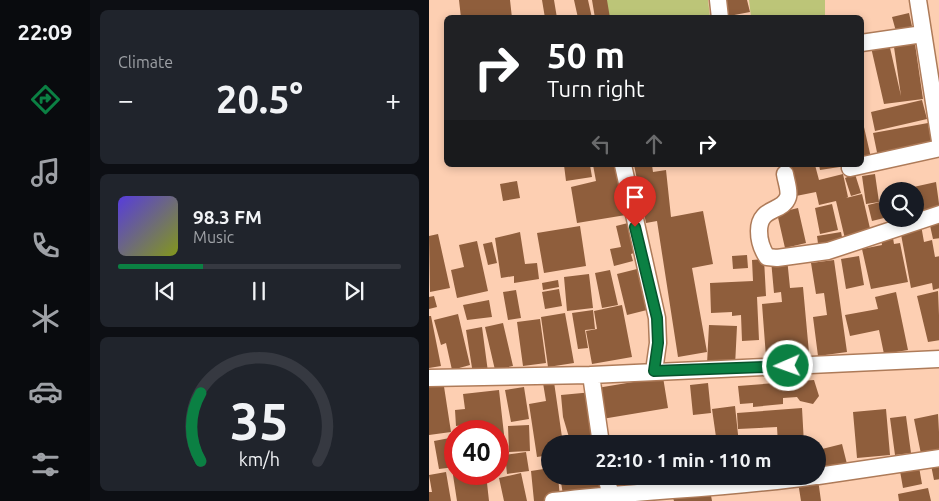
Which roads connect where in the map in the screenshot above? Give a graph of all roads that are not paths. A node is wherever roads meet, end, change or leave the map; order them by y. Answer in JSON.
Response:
{"nodes":[{"id":1,"x":718,"y":0,"type":"edge"},
{"id":2,"x":918,"y":0,"type":"edge"},
{"id":3,"x":720,"y":15,"type":"edge"},
{"id":4,"x":923,"y":34,"type":"junction"},
{"id":5,"x":864,"y":43,"type":"edge"},
{"id":6,"x":939,"y":141,"type":"edge"},
{"id":7,"x":939,"y":148,"type":"edge"},
{"id":8,"x":864,"y":165,"type":"edge"},
{"id":9,"x":623,"y":167,"type":"edge"},
{"id":10,"x":854,"y":167,"type":"edge"},
{"id":11,"x":850,"y":168,"type":"dead end"},
{"id":12,"x":785,"y":174,"type":"dead end"},
{"id":13,"x":939,"y":214,"type":"edge"},
{"id":14,"x":939,"y":359,"type":"edge"},
{"id":15,"x":654,"y":371,"type":"junction"},
{"id":16,"x":591,"y":375,"type":"junction"},
{"id":17,"x":429,"y":378,"type":"edge"},
{"id":18,"x":600,"y":435,"type":"edge"},
{"id":19,"x":939,"y":458,"type":"edge"},
{"id":20,"x":826,"y":475,"type":"edge"},
{"id":21,"x":753,"y":485,"type":"edge"},
{"id":22,"x":612,"y":497,"type":"edge"},
{"id":23,"x":553,"y":501,"type":"edge"}],
"edges":[{"from":1,"to":3,"type":"street"},
{"from":2,"to":4,"type":"street"},
{"from":4,"to":5,"type":"street"},
{"from":4,"to":6,"type":"street"},
{"from":7,"to":8,"type":"street"},
{"from":9,"to":15,"type":"street"},
{"from":10,"to":11,"type":"street"},
{"from":12,"to":13,"type":"street"},
{"from":14,"to":15,"type":"street"},
{"from":15,"to":16,"type":"street"},
{"from":16,"to":17,"type":"street"},
{"from":16,"to":18,"type":"street"},
{"from":19,"to":20,"type":"street"},
{"from":21,"to":22,"type":"street"},
{"from":22,"to":23,"type":"street"}]}
